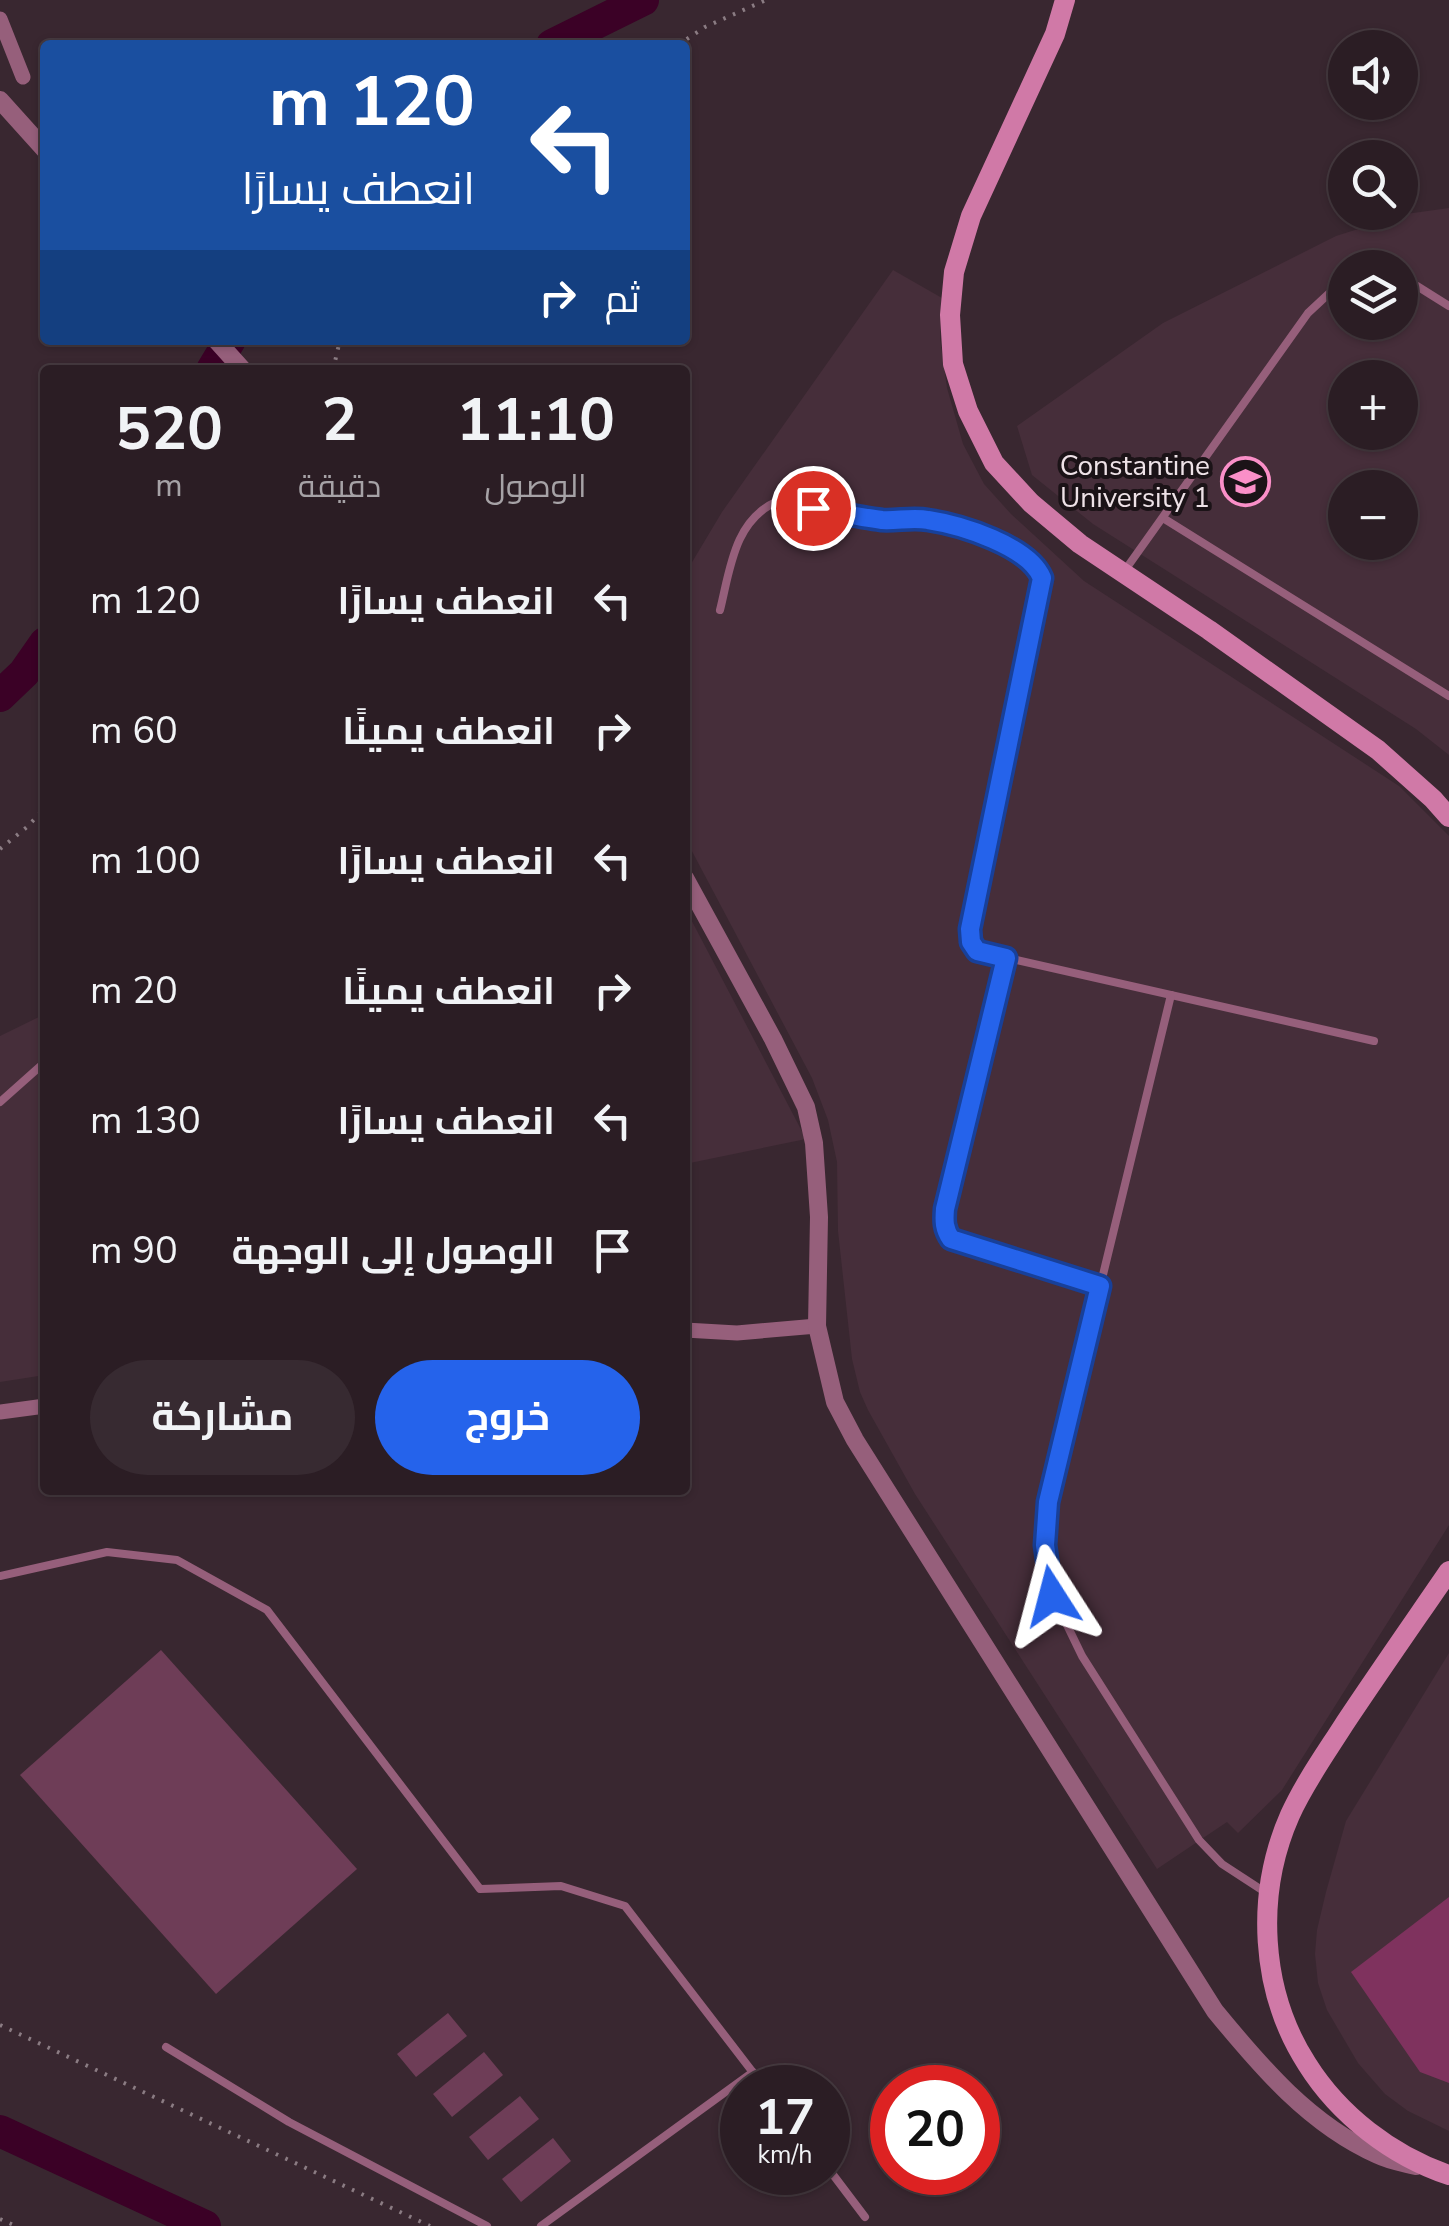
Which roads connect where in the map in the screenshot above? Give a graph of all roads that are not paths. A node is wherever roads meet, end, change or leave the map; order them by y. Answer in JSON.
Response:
{"nodes":[{"id":1,"x":1065,"y":0,"type":"edge"},
{"id":2,"x":0,"y":19,"type":"edge"},
{"id":3,"x":24,"y":77,"type":"dead end"},
{"id":4,"x":0,"y":100,"type":"edge"},
{"id":5,"x":40,"y":144,"type":"edge"},
{"id":6,"x":1418,"y":287,"type":"edge"},
{"id":7,"x":1328,"y":295,"type":"edge"},
{"id":8,"x":1449,"y":306,"type":"edge"},
{"id":9,"x":220,"y":345,"type":"edge"},
{"id":10,"x":238,"y":365,"type":"edge"},
{"id":11,"x":1162,"y":518,"type":"junction"},
{"id":12,"x":1123,"y":573,"type":"junction"},
{"id":13,"x":720,"y":610,"type":"dead end"},
{"id":14,"x":1449,"y":696,"type":"edge"},
{"id":15,"x":1449,"y":817,"type":"edge"},
{"id":16,"x":690,"y":887,"type":"edge"},
{"id":17,"x":1006,"y":958,"type":"junction"},
{"id":18,"x":1171,"y":995,"type":"junction"},
{"id":19,"x":1374,"y":1041,"type":"dead end"},
{"id":20,"x":40,"y":1066,"type":"edge"},
{"id":21,"x":0,"y":1102,"type":"edge"},
{"id":22,"x":1100,"y":1286,"type":"junction"},
{"id":23,"x":817,"y":1326,"type":"junction"},
{"id":24,"x":690,"y":1330,"type":"edge"},
{"id":25,"x":40,"y":1407,"type":"edge"},
{"id":26,"x":0,"y":1412,"type":"edge"},
{"id":27,"x":1449,"y":1572,"type":"edge"},
{"id":28,"x":0,"y":1576,"type":"edge"},
{"id":29,"x":1268,"y":1894,"type":"junction"},
{"id":30,"x":166,"y":2046,"type":"dead end"},
{"id":31,"x":748,"y":2065,"type":"edge"},
{"id":32,"x":720,"y":2096,"type":"edge"},
{"id":33,"x":1443,"y":2173,"type":"edge"},
{"id":34,"x":848,"y":2195,"type":"edge"},
{"id":35,"x":865,"y":2217,"type":"dead end"},
{"id":36,"x":487,"y":2226,"type":"edge"},
{"id":37,"x":540,"y":2226,"type":"edge"}],
"edges":[{"from":1,"to":12,"type":"main road"},
{"from":2,"to":3,"type":"street"},
{"from":4,"to":5,"type":"street"},
{"from":6,"to":8,"type":"lane"},
{"from":7,"to":11,"type":"lane"},
{"from":9,"to":10,"type":"street"},
{"from":11,"to":12,"type":"lane"},
{"from":11,"to":14,"type":"lane"},
{"from":12,"to":15,"type":"main road"},
{"from":13,"to":17,"type":"lane"},
{"from":16,"to":23,"type":"street"},
{"from":17,"to":18,"type":"lane"},
{"from":17,"to":22,"type":"lane"},
{"from":18,"to":19,"type":"lane"},
{"from":18,"to":22,"type":"lane"},
{"from":20,"to":21,"type":"lane"},
{"from":22,"to":29,"type":"lane"},
{"from":23,"to":24,"type":"street"},
{"from":23,"to":33,"type":"street"},
{"from":25,"to":26,"type":"street"},
{"from":27,"to":29,"type":"main road"},
{"from":28,"to":31,"type":"lane"},
{"from":29,"to":33,"type":"main road"},
{"from":30,"to":36,"type":"lane"},
{"from":32,"to":37,"type":"lane"},
{"from":34,"to":35,"type":"lane"}]}
